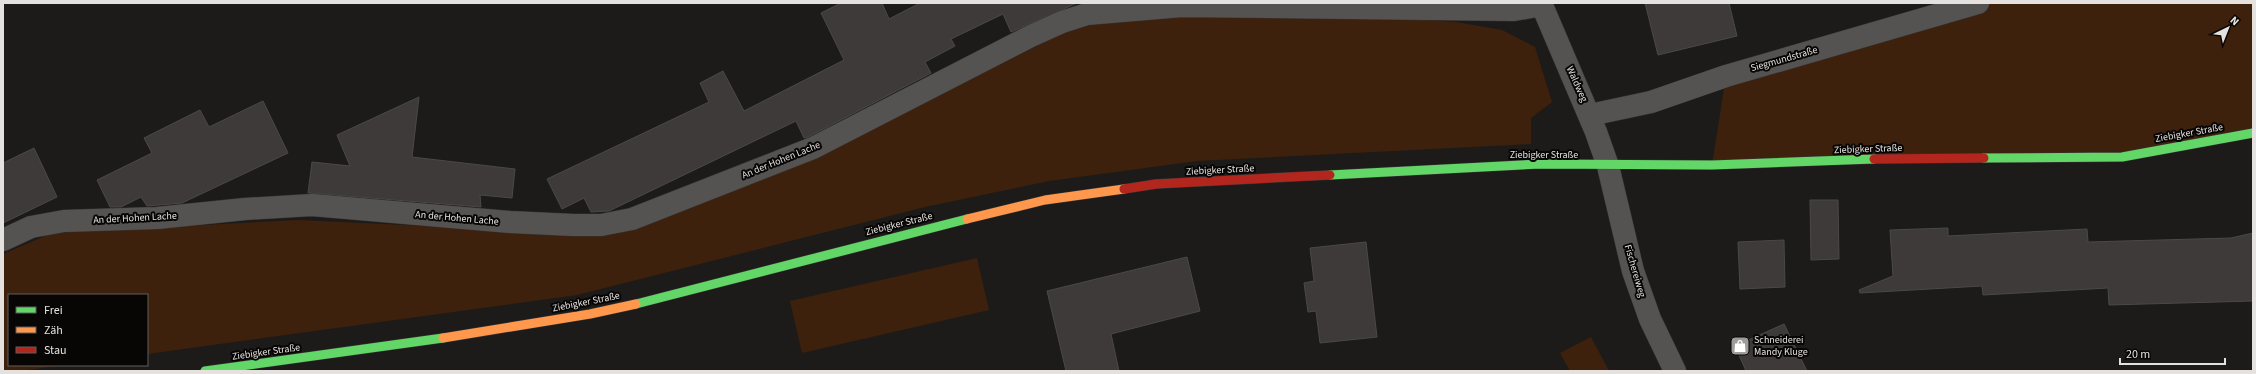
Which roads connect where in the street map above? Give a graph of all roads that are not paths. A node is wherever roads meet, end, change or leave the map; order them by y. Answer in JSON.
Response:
{"nodes":[{"id":1,"x":1978,"y":3,"type":"edge"},
{"id":2,"x":1542,"y":4,"type":"edge"},
{"id":3,"x":1590,"y":114,"type":"junction"},
{"id":4,"x":2253,"y":133,"type":"edge"},
{"id":5,"x":1608,"y":166,"type":"junction"},
{"id":6,"x":3,"y":240,"type":"edge"},
{"id":7,"x":236,"y":369,"type":"edge"},
{"id":8,"x":205,"y":371,"type":"edge"},
{"id":9,"x":1675,"y":371,"type":"edge"}],
"edges":[{"from":1,"to":3,"type":"street","name":"Siegmundstraße"},
{"from":2,"to":3,"type":"street","name":"Waldweg"},
{"from":2,"to":6,"type":"street","name":"An der Hohen Lache"},
{"from":3,"to":5,"type":"street","name":"Waldweg"},
{"from":4,"to":5,"type":"main road","name":"Ziebigker Straße"},
{"from":5,"to":7,"type":"main road","name":"Ziebigker Straße"},
{"from":5,"to":9,"type":"street","name":"Fischereiweg"},
{"from":7,"to":8,"type":"main road","name":"Ziebigker Straße"}]}
